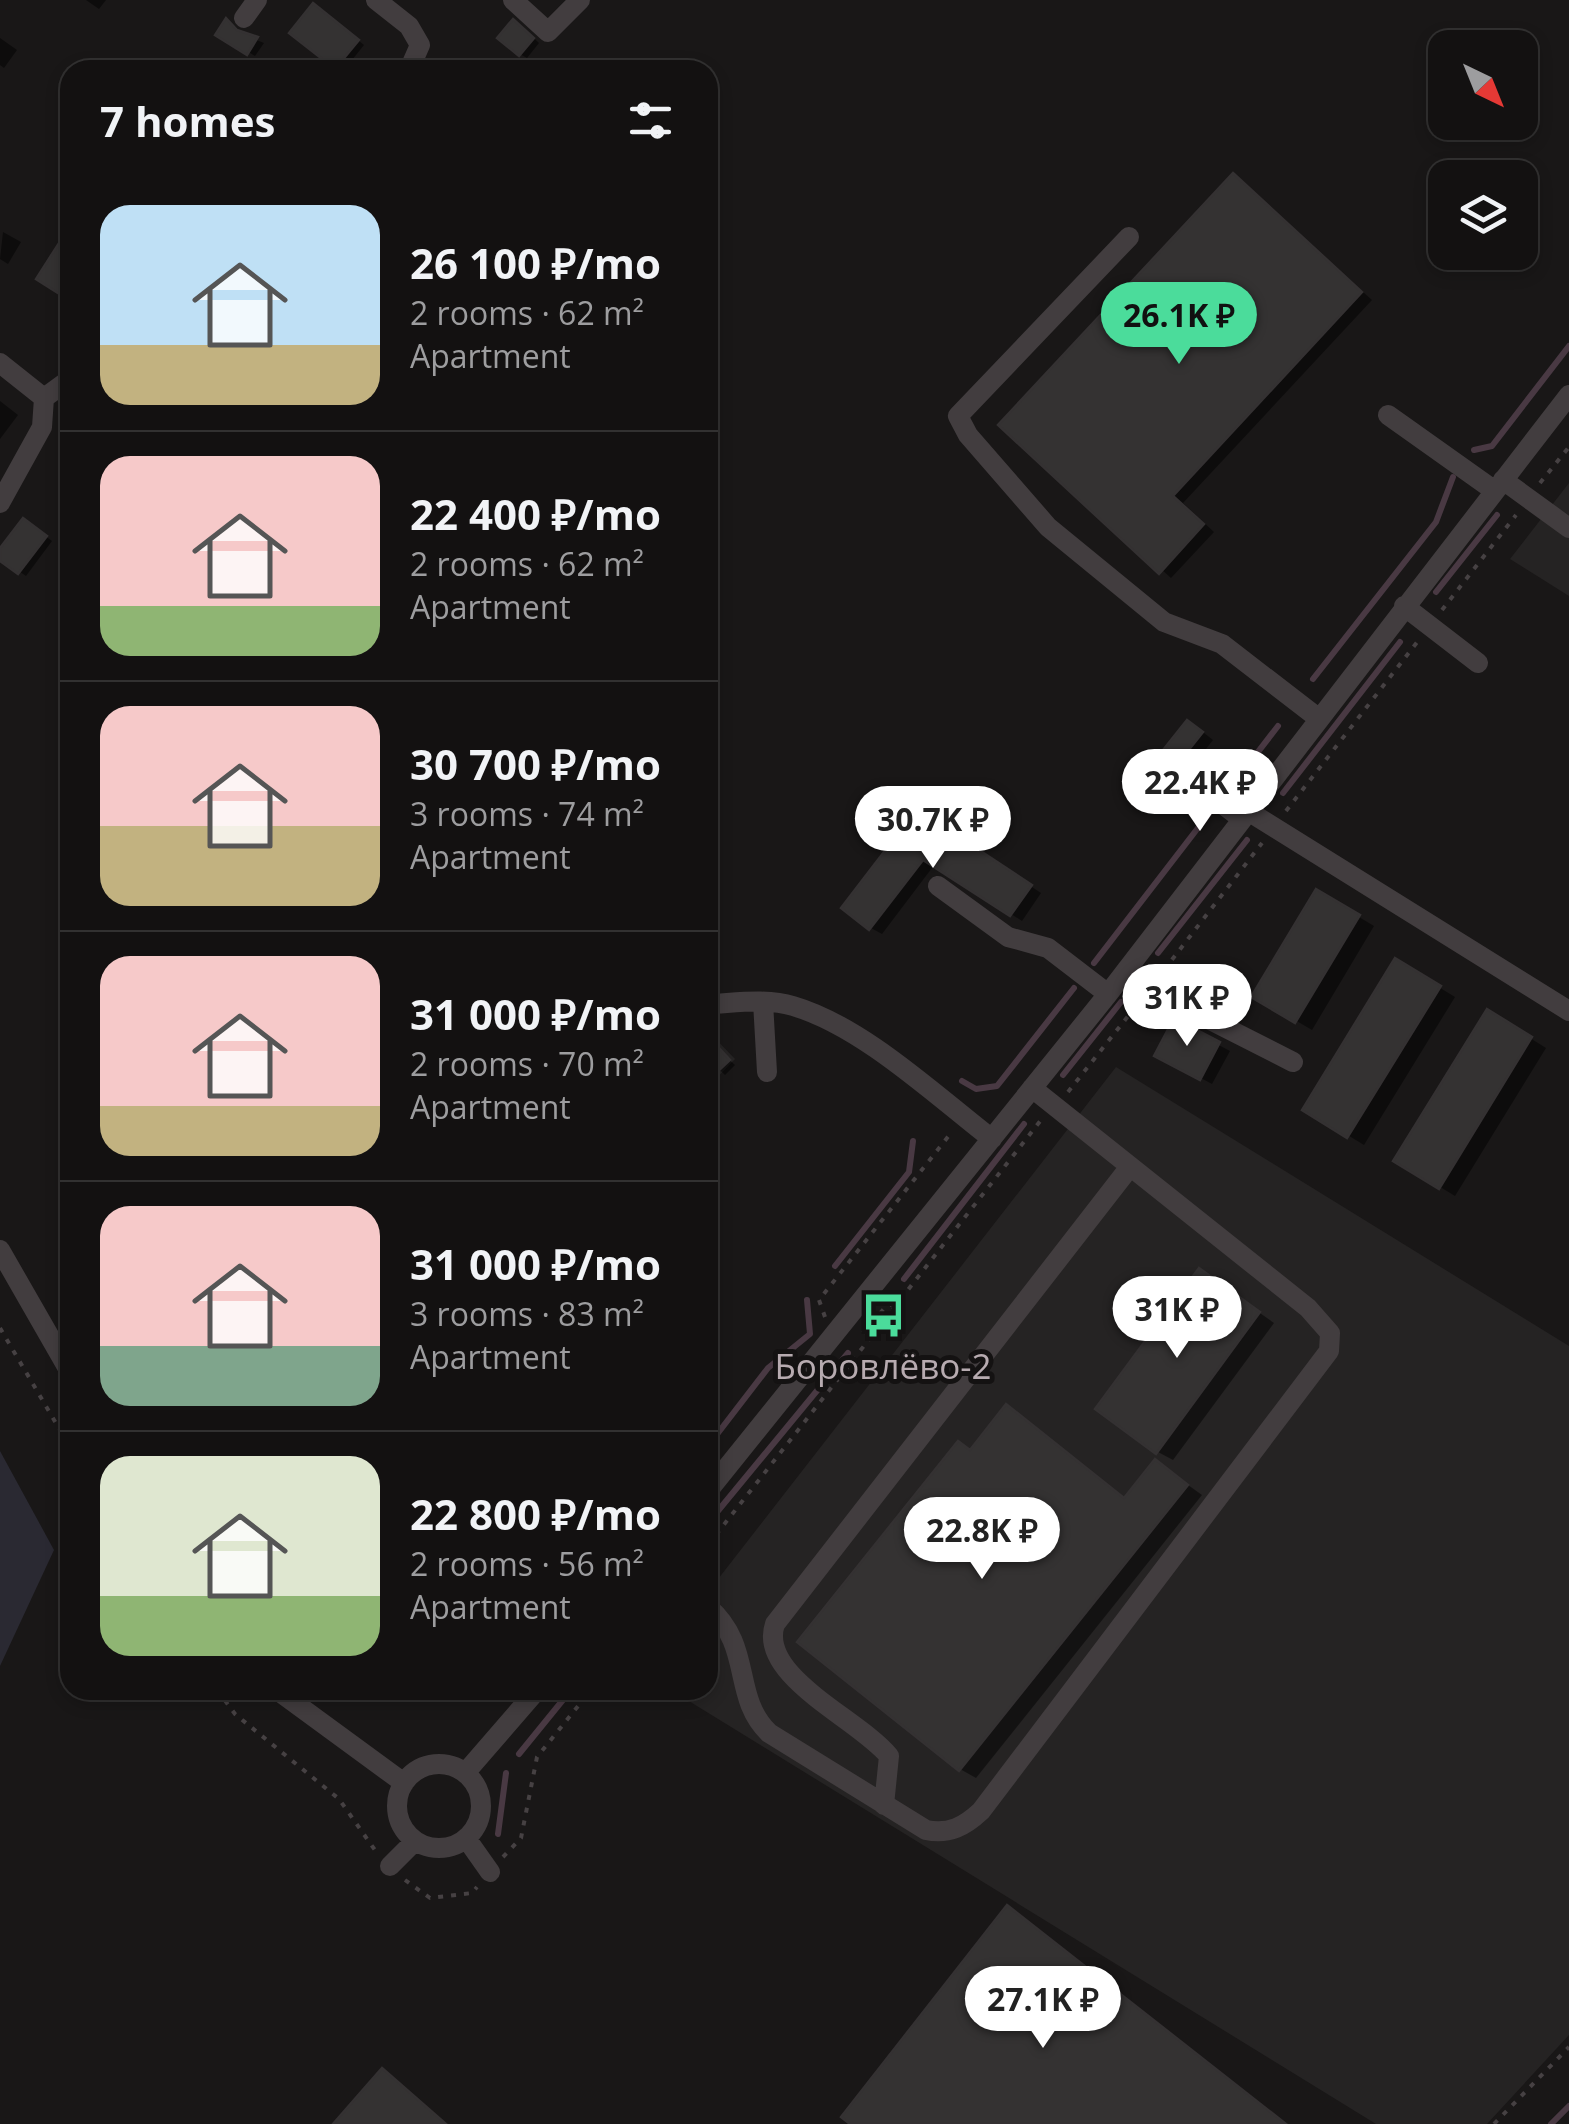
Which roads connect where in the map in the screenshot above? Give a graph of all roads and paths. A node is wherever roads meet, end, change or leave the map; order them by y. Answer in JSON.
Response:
{"nodes":[{"id":1,"x":376,"y":0,"type":"edge"},
{"id":2,"x":513,"y":0,"type":"edge"},
{"id":3,"x":580,"y":0,"type":"edge"},
{"id":4,"x":413,"y":60,"type":"edge"},
{"id":5,"x":1128,"y":237,"type":"dead end"},
{"id":6,"x":0,"y":363,"type":"edge"},
{"id":7,"x":60,"y":386,"type":"edge"},
{"id":8,"x":1569,"y":395,"type":"edge"},
{"id":9,"x":44,"y":398,"type":"junction"},
{"id":10,"x":1388,"y":415,"type":"dead end"},
{"id":11,"x":1499,"y":486,"type":"junction"},
{"id":12,"x":0,"y":503,"type":"edge"},
{"id":13,"x":1568,"y":525,"type":"edge"},
{"id":14,"x":1404,"y":606,"type":"junction"},
{"id":15,"x":1478,"y":663,"type":"dead end"},
{"id":16,"x":1318,"y":718,"type":"junction"},
{"id":17,"x":1195,"y":783,"type":"dead end"},
{"id":18,"x":1245,"y":815,"type":"junction"},
{"id":19,"x":938,"y":886,"type":"dead end"},
{"id":20,"x":1127,"y":969,"type":"junction"},
{"id":21,"x":1108,"y":994,"type":"junction"},
{"id":22,"x":763,"y":1002,"type":"junction"},
{"id":23,"x":718,"y":1004,"type":"edge"},
{"id":24,"x":1569,"y":1011,"type":"edge"},
{"id":25,"x":1293,"y":1062,"type":"dead end"},
{"id":26,"x":767,"y":1072,"type":"dead end"},
{"id":27,"x":1032,"y":1088,"type":"junction"},
{"id":28,"x":963,"y":1117,"type":"junction"},
{"id":29,"x":992,"y":1139,"type":"junction"},
{"id":30,"x":1129,"y":1168,"type":"junction"},
{"id":31,"x":0,"y":1250,"type":"edge"},
{"id":32,"x":874,"y":1322,"type":"dead end"},
{"id":33,"x":824,"y":1325,"type":"dead end"},
{"id":34,"x":0,"y":1328,"type":"edge"},
{"id":35,"x":881,"y":1328,"type":"dead end"},
{"id":36,"x":60,"y":1355,"type":"edge"},
{"id":37,"x":60,"y":1430,"type":"edge"},
{"id":38,"x":718,"y":1479,"type":"edge"},
{"id":39,"x":718,"y":1618,"type":"edge"},
{"id":40,"x":224,"y":1700,"type":"edge"},
{"id":41,"x":291,"y":1700,"type":"edge"},
{"id":42,"x":528,"y":1700,"type":"edge"},
{"id":43,"x":583,"y":1700,"type":"edge"},
{"id":44,"x":466,"y":1772,"type":"junction"},
{"id":45,"x":404,"y":1783,"type":"junction"},
{"id":46,"x":884,"y":1805,"type":"junction"},
{"id":47,"x":466,"y":1838,"type":"junction"},
{"id":48,"x":415,"y":1841,"type":"junction"},
{"id":49,"x":390,"y":1866,"type":"junction"},
{"id":50,"x":490,"y":1872,"type":"junction"},
{"id":51,"x":1569,"y":2047,"type":"edge"},
{"id":52,"x":1494,"y":2124,"type":"edge"}],
"edges":[{"from":1,"to":4,"type":"street"},
{"from":2,"to":3,"type":"street"},
{"from":5,"to":16,"type":"street"},
{"from":6,"to":9,"type":"street"},
{"from":7,"to":9,"type":"street"},
{"from":8,"to":11,"type":"street"},
{"from":9,"to":12,"type":"street"},
{"from":10,"to":11,"type":"street"},
{"from":11,"to":13,"type":"street"},
{"from":11,"to":14,"type":"street"},
{"from":14,"to":15,"type":"street"},
{"from":14,"to":16,"type":"street"},
{"from":16,"to":18,"type":"street"},
{"from":17,"to":18,"type":"street"},
{"from":18,"to":20,"type":"street"},
{"from":18,"to":24,"type":"street"},
{"from":19,"to":21,"type":"street"},
{"from":20,"to":21,"type":"street"},
{"from":20,"to":25,"type":"street"},
{"from":21,"to":27,"type":"street"},
{"from":22,"to":23,"type":"street"},
{"from":22,"to":26,"type":"street"},
{"from":22,"to":28,"type":"street"},
{"from":27,"to":29,"type":"street"},
{"from":27,"to":30,"type":"street"},
{"from":28,"to":29,"type":"street"},
{"from":28,"to":33,"type":"path"},
{"from":29,"to":38,"type":"street"},
{"from":30,"to":46,"type":"street"},
{"from":30,"to":46,"type":"street"},
{"from":31,"to":36,"type":"street"},
{"from":32,"to":35,"type":"path"},
{"from":34,"to":37,"type":"path"},
{"from":39,"to":46,"type":"street"},
{"from":40,"to":49,"type":"path"},
{"from":41,"to":45,"type":"street"},
{"from":42,"to":44,"type":"street"},
{"from":43,"to":50,"type":"path"},
{"from":44,"to":45,"type":"street"},
{"from":44,"to":47,"type":"street"},
{"from":45,"to":48,"type":"street"},
{"from":47,"to":48,"type":"street"},
{"from":47,"to":50,"type":"street"},
{"from":48,"to":49,"type":"street"},
{"from":49,"to":50,"type":"path"},
{"from":51,"to":52,"type":"path"}]}
